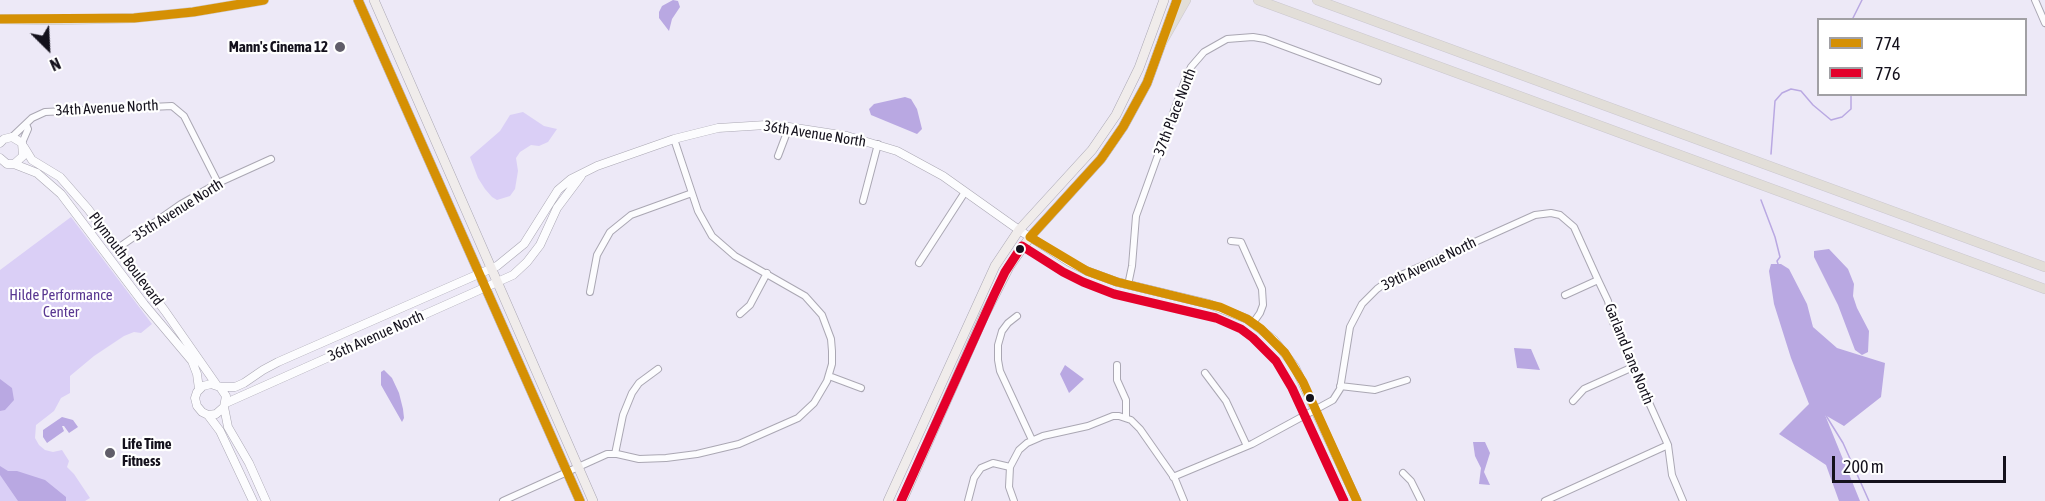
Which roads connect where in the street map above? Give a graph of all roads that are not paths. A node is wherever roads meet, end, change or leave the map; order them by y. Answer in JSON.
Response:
{"nodes":[{"id":1,"x":264,"y":0,"type":"edge"},
{"id":2,"x":358,"y":0,"type":"edge"},
{"id":3,"x":374,"y":0,"type":"edge"},
{"id":4,"x":1164,"y":0,"type":"edge"},
{"id":5,"x":1178,"y":0,"type":"edge"},
{"id":6,"x":1186,"y":0,"type":"edge"},
{"id":7,"x":1252,"y":0,"type":"edge"},
{"id":8,"x":1258,"y":0,"type":"edge"},
{"id":9,"x":1317,"y":0,"type":"edge"},
{"id":10,"x":2035,"y":0,"type":"edge"},
{"id":11,"x":1273,"y":6,"type":"junction"},
{"id":12,"x":0,"y":19,"type":"edge"},
{"id":13,"x":2045,"y":23,"type":"edge"},
{"id":14,"x":1161,"y":44,"type":"junction"},
{"id":15,"x":1378,"y":81,"type":"dead end"},
{"id":16,"x":26,"y":124,"type":"junction"},
{"id":17,"x":789,"y":127,"type":"junction"},
{"id":18,"x":6,"y":137,"type":"edge"},
{"id":19,"x":674,"y":140,"type":"junction"},
{"id":20,"x":0,"y":143,"type":"edge"},
{"id":21,"x":878,"y":144,"type":"junction"},
{"id":22,"x":23,"y":145,"type":"junction"},
{"id":23,"x":778,"y":156,"type":"dead end"},
{"id":24,"x":0,"y":158,"type":"edge"},
{"id":25,"x":272,"y":159,"type":"dead end"},
{"id":26,"x":14,"y":164,"type":"junction"},
{"id":27,"x":581,"y":176,"type":"junction"},
{"id":28,"x":218,"y":183,"type":"junction"},
{"id":29,"x":964,"y":192,"type":"junction"},
{"id":30,"x":692,"y":193,"type":"junction"},
{"id":31,"x":863,"y":201,"type":"dead end"},
{"id":32,"x":1560,"y":215,"type":"joint"},
{"id":33,"x":1019,"y":230,"type":"junction"},
{"id":34,"x":1030,"y":237,"type":"junction"},
{"id":35,"x":1231,"y":241,"type":"dead end"},
{"id":36,"x":118,"y":248,"type":"junction"},
{"id":37,"x":919,"y":263,"type":"dead end"},
{"id":38,"x":2045,"y":267,"type":"edge"},
{"id":39,"x":490,"y":269,"type":"junction"},
{"id":40,"x":767,"y":273,"type":"junction"},
{"id":41,"x":480,"y":274,"type":"junction"},
{"id":42,"x":1598,"y":280,"type":"junction"},
{"id":43,"x":496,"y":283,"type":"junction"},
{"id":44,"x":1128,"y":285,"type":"junction"},
{"id":45,"x":486,"y":288,"type":"junction"},
{"id":46,"x":2045,"y":289,"type":"edge"},
{"id":47,"x":590,"y":292,"type":"dead end"},
{"id":48,"x":1565,"y":295,"type":"dead end"},
{"id":49,"x":740,"y":314,"type":"dead end"},
{"id":50,"x":1017,"y":316,"type":"dead end"},
{"id":51,"x":1253,"y":323,"type":"junction"},
{"id":52,"x":1117,"y":365,"type":"dead end"},
{"id":53,"x":1633,"y":366,"type":"junction"},
{"id":54,"x":658,"y":369,"type":"dead end"},
{"id":55,"x":1205,"y":373,"type":"dead end"},
{"id":56,"x":829,"y":376,"type":"junction"},
{"id":57,"x":1407,"y":380,"type":"dead end"},
{"id":58,"x":218,"y":386,"type":"junction"},
{"id":59,"x":1340,"y":386,"type":"junction"},
{"id":60,"x":861,"y":388,"type":"dead end"},
{"id":61,"x":199,"y":389,"type":"junction"},
{"id":62,"x":1573,"y":401,"type":"dead end"},
{"id":63,"x":225,"y":405,"type":"junction"},
{"id":64,"x":1316,"y":410,"type":"junction"},
{"id":65,"x":208,"y":415,"type":"junction"},
{"id":66,"x":1126,"y":417,"type":"junction"},
{"id":67,"x":1032,"y":440,"type":"junction"},
{"id":68,"x":1668,"y":445,"type":"junction"},
{"id":69,"x":1247,"y":446,"type":"junction"},
{"id":70,"x":615,"y":454,"type":"junction"},
{"id":71,"x":578,"y":467,"type":"junction"},
{"id":72,"x":1010,"y":467,"type":"junction"},
{"id":73,"x":567,"y":473,"type":"junction"},
{"id":74,"x":1403,"y":473,"type":"dead end"},
{"id":75,"x":1173,"y":477,"type":"junction"},
{"id":76,"x":253,"y":501,"type":"edge"},
{"id":77,"x":266,"y":501,"type":"edge"},
{"id":78,"x":503,"y":501,"type":"edge"},
{"id":79,"x":580,"y":501,"type":"edge"},
{"id":80,"x":593,"y":501,"type":"edge"},
{"id":81,"x":888,"y":501,"type":"edge"},
{"id":82,"x":902,"y":501,"type":"edge"},
{"id":83,"x":968,"y":501,"type":"edge"},
{"id":84,"x":1014,"y":501,"type":"edge"},
{"id":85,"x":1184,"y":501,"type":"edge"},
{"id":86,"x":1357,"y":501,"type":"edge"},
{"id":87,"x":1421,"y":501,"type":"edge"},
{"id":88,"x":1545,"y":501,"type":"edge"},
{"id":89,"x":1683,"y":501,"type":"edge"}],
"edges":[{"from":1,"to":12,"type":"main road"},
{"from":2,"to":41,"type":"main road"},
{"from":3,"to":39,"type":"main road"},
{"from":4,"to":33,"type":"main road"},
{"from":5,"to":14,"type":"main road"},
{"from":6,"to":14,"type":"main road"},
{"from":7,"to":11,"type":"main road"},
{"from":8,"to":11,"type":"main road"},
{"from":9,"to":38,"type":"main road"},
{"from":10,"to":13,"type":"street"},
{"from":11,"to":46,"type":"main road"},
{"from":14,"to":34,"type":"main road"},
{"from":15,"to":44,"type":"street","name":"37th Place North"},
{"from":16,"to":18,"type":"street","name":"34th Avenue North"},
{"from":16,"to":22,"type":"street"},
{"from":16,"to":28,"type":"street","name":"34th Avenue North"},
{"from":17,"to":19,"type":"street","name":"36th Avenue North"},
{"from":17,"to":21,"type":"street","name":"36th Avenue North"},
{"from":17,"to":23,"type":"street"},
{"from":18,"to":20,"type":"street"},
{"from":18,"to":22,"type":"street","name":"Plymouth Boulevard"},
{"from":19,"to":27,"type":"street","name":"36th Avenue North"},
{"from":19,"to":30,"type":"street"},
{"from":21,"to":29,"type":"street","name":"36th Avenue North"},
{"from":21,"to":31,"type":"street"},
{"from":22,"to":26,"type":"street"},
{"from":22,"to":36,"type":"street","name":"Plymouth Boulevard"},
{"from":24,"to":26,"type":"street","name":"Plymouth Boulevard"},
{"from":25,"to":28,"type":"street","name":"35th Avenue North"},
{"from":26,"to":61,"type":"street","name":"Plymouth Boulevard"},
{"from":27,"to":39,"type":"street","name":"36th Avenue North"},
{"from":27,"to":43,"type":"street","name":"36th Avenue North"},
{"from":28,"to":36,"type":"street","name":"35th Avenue North"},
{"from":29,"to":33,"type":"street","name":"36th Avenue North"},
{"from":29,"to":37,"type":"street"},
{"from":30,"to":40,"type":"street"},
{"from":30,"to":47,"type":"street"},
{"from":32,"to":42,"type":"street","name":"Garland Lane North"},
{"from":32,"to":59,"type":"street","name":"39th Avenue North"},
{"from":33,"to":34,"type":"street","name":"36th Avenue North"},
{"from":33,"to":81,"type":"main road"},
{"from":34,"to":44,"type":"street","name":"36th Avenue North"},
{"from":34,"to":82,"type":"main road"},
{"from":35,"to":51,"type":"street"},
{"from":36,"to":58,"type":"street","name":"Plymouth Boulevard"},
{"from":39,"to":41,"type":"street","name":"36th Avenue North"},
{"from":39,"to":43,"type":"main road"},
{"from":40,"to":49,"type":"street"},
{"from":40,"to":56,"type":"street"},
{"from":41,"to":45,"type":"main road"},
{"from":41,"to":58,"type":"street","name":"36th Avenue North"},
{"from":42,"to":48,"type":"street"},
{"from":42,"to":53,"type":"street","name":"Garland Lane North"},
{"from":43,"to":45,"type":"street","name":"36th Avenue North"},
{"from":43,"to":71,"type":"main road"},
{"from":44,"to":51,"type":"street","name":"36th Avenue North"},
{"from":45,"to":63,"type":"street","name":"36th Avenue North"},
{"from":45,"to":73,"type":"main road"},
{"from":50,"to":67,"type":"street"},
{"from":51,"to":64,"type":"street","name":"36th Avenue North"},
{"from":52,"to":66,"type":"street"},
{"from":53,"to":62,"type":"street"},
{"from":53,"to":68,"type":"street","name":"Garland Lane North"},
{"from":54,"to":70,"type":"street"},
{"from":55,"to":69,"type":"street"},
{"from":56,"to":60,"type":"street"},
{"from":56,"to":70,"type":"street"},
{"from":57,"to":59,"type":"street"},
{"from":58,"to":61,"type":"street"},
{"from":58,"to":63,"type":"street"},
{"from":59,"to":64,"type":"street"},
{"from":61,"to":65,"type":"street"},
{"from":63,"to":65,"type":"street"},
{"from":63,"to":77,"type":"street"},
{"from":64,"to":69,"type":"street"},
{"from":64,"to":86,"type":"street","name":"36th Avenue North"},
{"from":65,"to":76,"type":"street"},
{"from":66,"to":67,"type":"street"},
{"from":66,"to":75,"type":"street"},
{"from":67,"to":72,"type":"street"},
{"from":68,"to":88,"type":"street"},
{"from":68,"to":89,"type":"street","name":"Garland Lane North"},
{"from":69,"to":75,"type":"street"},
{"from":70,"to":71,"type":"street"},
{"from":71,"to":73,"type":"street"},
{"from":71,"to":80,"type":"main road"},
{"from":72,"to":83,"type":"street"},
{"from":72,"to":84,"type":"street"},
{"from":73,"to":78,"type":"street"},
{"from":73,"to":79,"type":"main road"},
{"from":74,"to":87,"type":"street"},
{"from":75,"to":85,"type":"street"}]}
